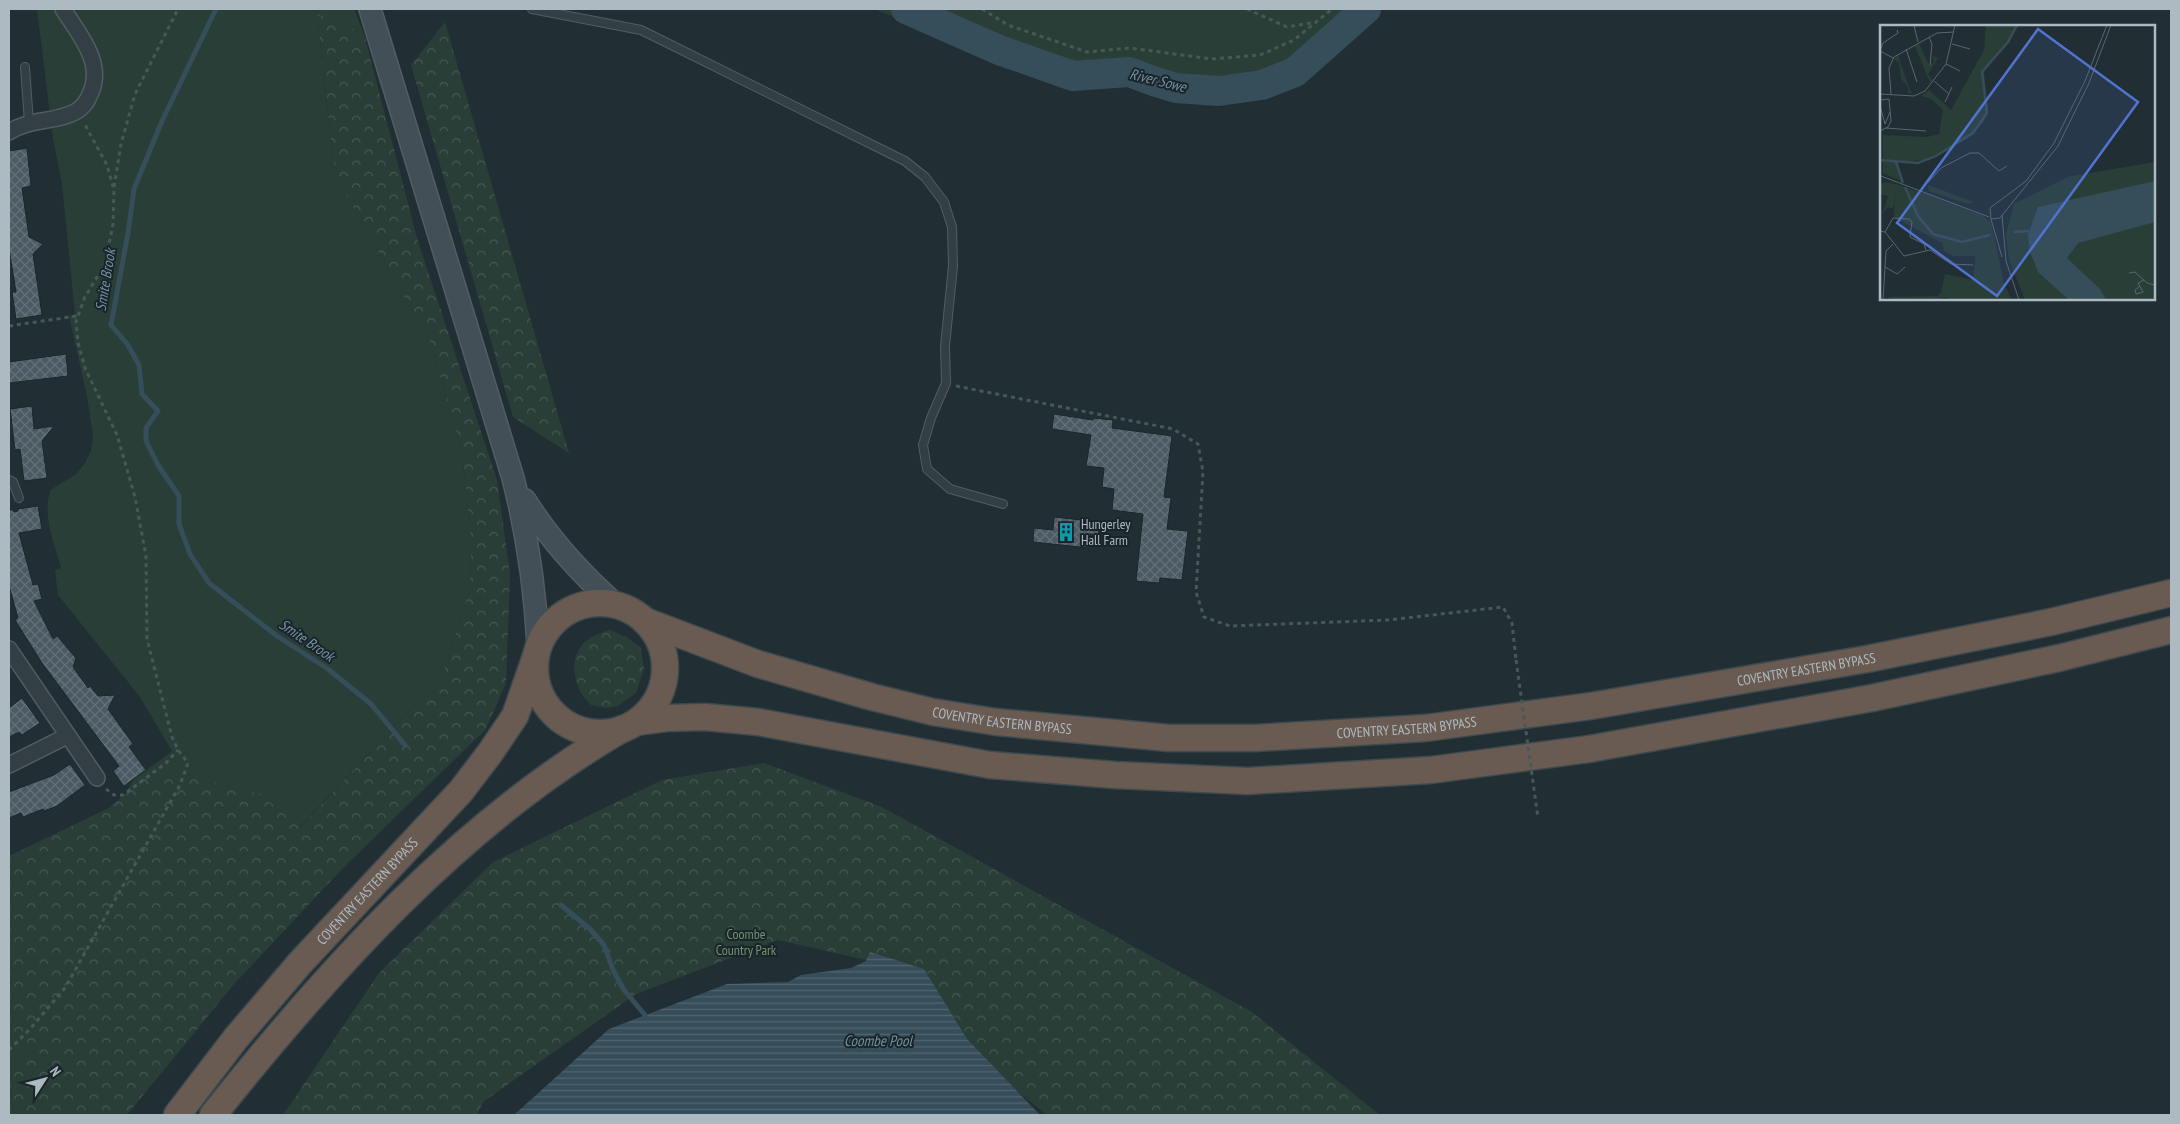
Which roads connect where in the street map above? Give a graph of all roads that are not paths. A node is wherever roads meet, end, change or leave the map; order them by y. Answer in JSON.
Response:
{"nodes":[{"id":1,"x":63,"y":9,"type":"edge"},
{"id":2,"x":370,"y":9,"type":"edge"},
{"id":3,"x":532,"y":9,"type":"edge"},
{"id":4,"x":25,"y":67,"type":"dead end"},
{"id":5,"x":31,"y":122,"type":"junction"},
{"id":6,"x":9,"y":132,"type":"edge"},
{"id":7,"x":514,"y":478,"type":"junction"},
{"id":8,"x":9,"y":480,"type":"edge"},
{"id":9,"x":19,"y":498,"type":"dead end"},
{"id":10,"x":1003,"y":504,"type":"dead end"},
{"id":11,"x":2171,"y":593,"type":"edge"},
{"id":12,"x":615,"y":604,"type":"junction"},
{"id":13,"x":645,"y":621,"type":"junction"},
{"id":14,"x":2171,"y":630,"type":"edge"},
{"id":15,"x":9,"y":650,"type":"edge"},
{"id":16,"x":537,"y":651,"type":"junction"},
{"id":17,"x":630,"y":726,"type":"junction"},
{"id":18,"x":67,"y":736,"type":"junction"},
{"id":19,"x":9,"y":765,"type":"edge"},
{"id":20,"x":97,"y":778,"type":"road end"},
{"id":21,"x":177,"y":1115,"type":"edge"},
{"id":22,"x":213,"y":1115,"type":"edge"}],
"edges":[{"from":1,"to":5,"type":"street"},
{"from":2,"to":7,"type":"main road"},
{"from":3,"to":10,"type":"lane"},
{"from":4,"to":5,"type":"lane"},
{"from":5,"to":6,"type":"street"},
{"from":7,"to":12,"type":"main road"},
{"from":7,"to":16,"type":"main road"},
{"from":8,"to":9,"type":"lane"},
{"from":11,"to":13,"type":"highway","name":"COVENTRY EASTERN BYPASS"},
{"from":12,"to":13,"type":"highway"},
{"from":12,"to":16,"type":"highway"},
{"from":13,"to":17,"type":"highway"},
{"from":14,"to":17,"type":"highway"},
{"from":15,"to":18,"type":"street"},
{"from":16,"to":17,"type":"highway"},
{"from":16,"to":21,"type":"highway","name":"COVENTRY EASTERN BYPASS"},
{"from":17,"to":22,"type":"highway"},
{"from":18,"to":19,"type":"street"},
{"from":18,"to":20,"type":"street"}]}
